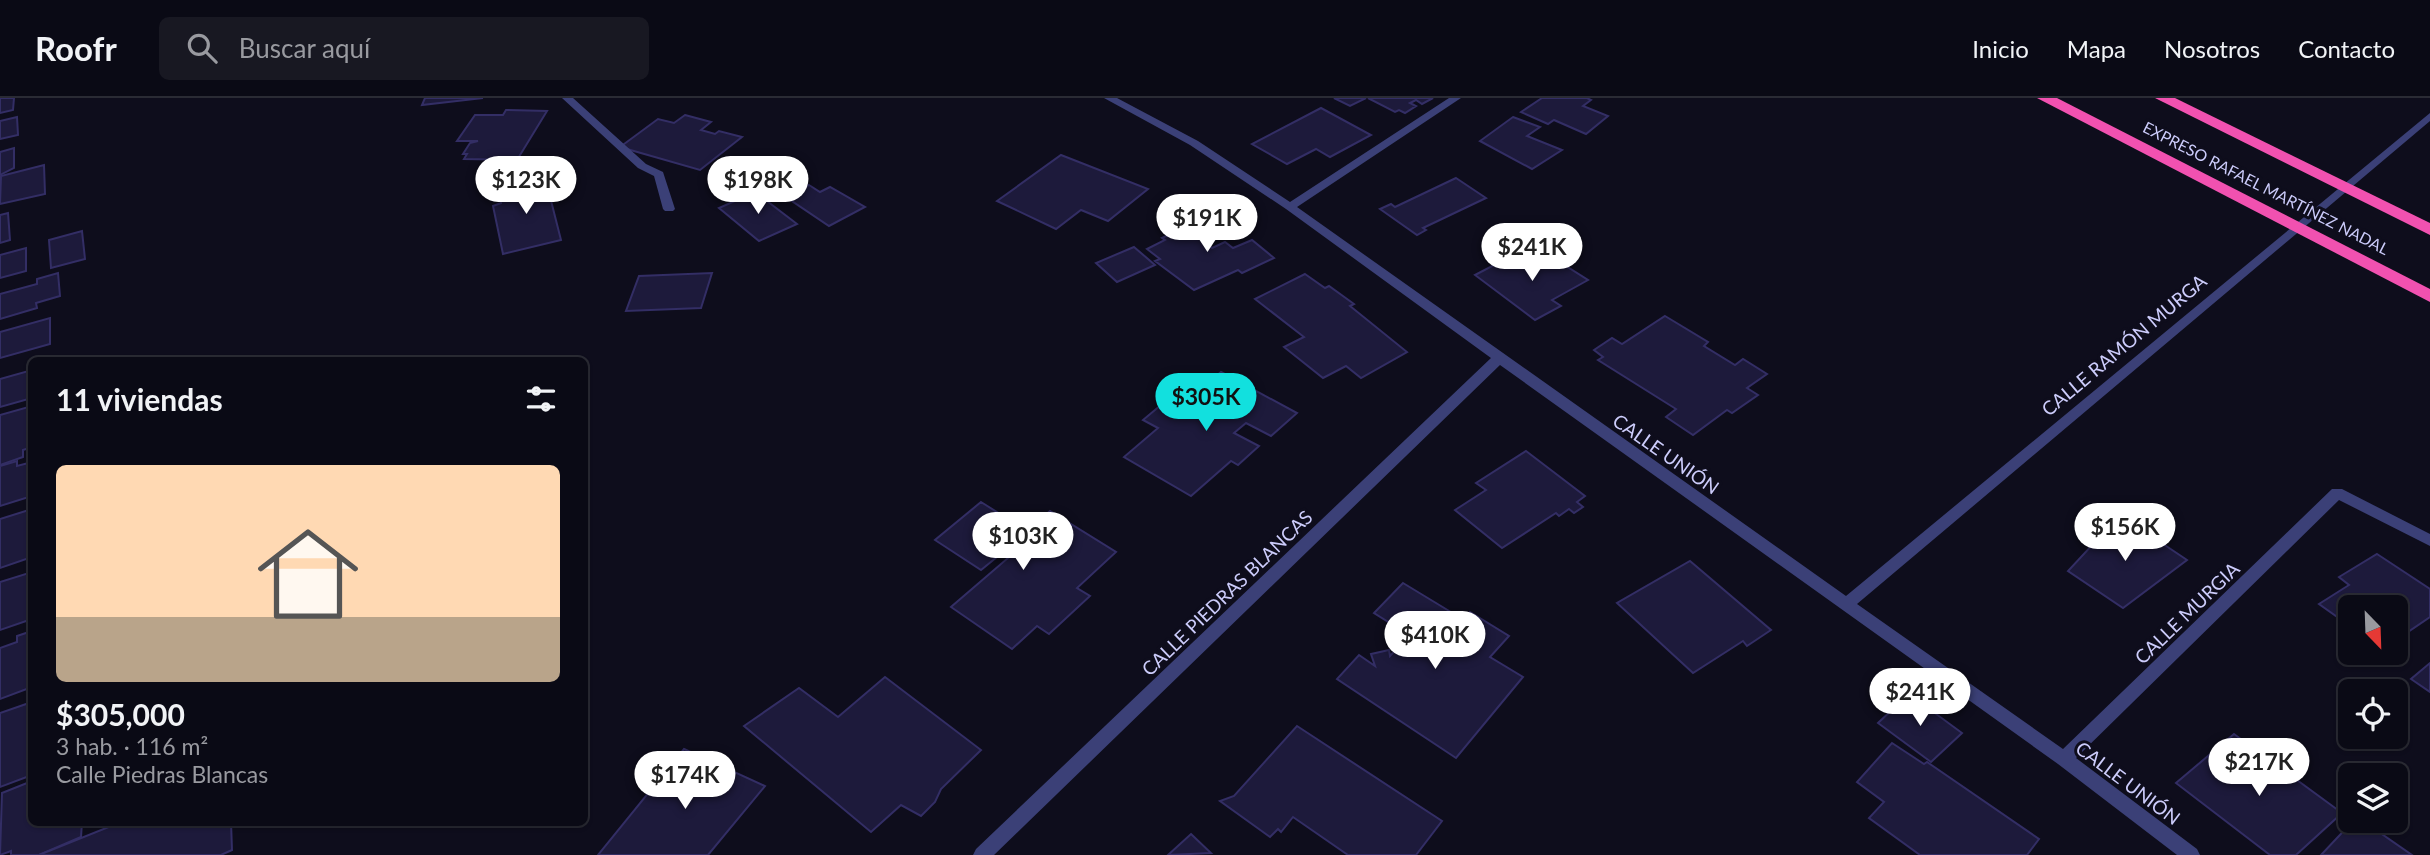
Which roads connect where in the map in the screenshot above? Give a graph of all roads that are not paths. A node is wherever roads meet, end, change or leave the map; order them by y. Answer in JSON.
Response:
{"nodes":[{"id":1,"x":567,"y":98,"type":"edge"},
{"id":2,"x":1109,"y":98,"type":"edge"},
{"id":3,"x":1456,"y":98,"type":"edge"},
{"id":4,"x":2034,"y":98,"type":"edge"},
{"id":5,"x":2045,"y":98,"type":"edge"},
{"id":6,"x":2163,"y":98,"type":"edge"},
{"id":7,"x":2430,"y":116,"type":"edge"},
{"id":8,"x":2095,"y":121,"type":"junction"},
{"id":9,"x":1290,"y":207,"type":"junction"},
{"id":10,"x":669,"y":209,"type":"dead end"},
{"id":11,"x":2430,"y":230,"type":"edge"},
{"id":12,"x":2430,"y":296,"type":"edge"},
{"id":13,"x":1499,"y":358,"type":"junction"},
{"id":14,"x":2430,"y":540,"type":"edge"},
{"id":15,"x":1845,"y":605,"type":"junction"},
{"id":16,"x":2064,"y":759,"type":"junction"},
{"id":17,"x":982,"y":855,"type":"edge"},
{"id":18,"x":2191,"y":855,"type":"edge"}],
"edges":[{"from":1,"to":10,"type":"street"},
{"from":2,"to":9,"type":"street","name":"CALLE UNIÓN"},
{"from":3,"to":9,"type":"street"},
{"from":4,"to":8,"type":"highway"},
{"from":5,"to":8,"type":"highway","name":"EXPRESO RAFAEL MARTÍNEZ NADAL"},
{"from":6,"to":11,"type":"highway","name":"EXPRESO RAFAEL MARTÍNEZ NADAL"},
{"from":7,"to":15,"type":"street","name":"CALLE RAMÓN MURGA"},
{"from":8,"to":12,"type":"highway","name":"EXPRESO RAFAEL MARTÍNEZ NADAL"},
{"from":9,"to":13,"type":"street","name":"CALLE UNIÓN"},
{"from":13,"to":15,"type":"street","name":"CALLE UNIÓN"},
{"from":13,"to":17,"type":"street","name":"CALLE PIEDRAS BLANCAS"},
{"from":14,"to":16,"type":"street","name":"CALLE MURGIA"},
{"from":15,"to":16,"type":"street","name":"CALLE UNIÓN"},
{"from":16,"to":18,"type":"street","name":"CALLE UNIÓN"}]}
